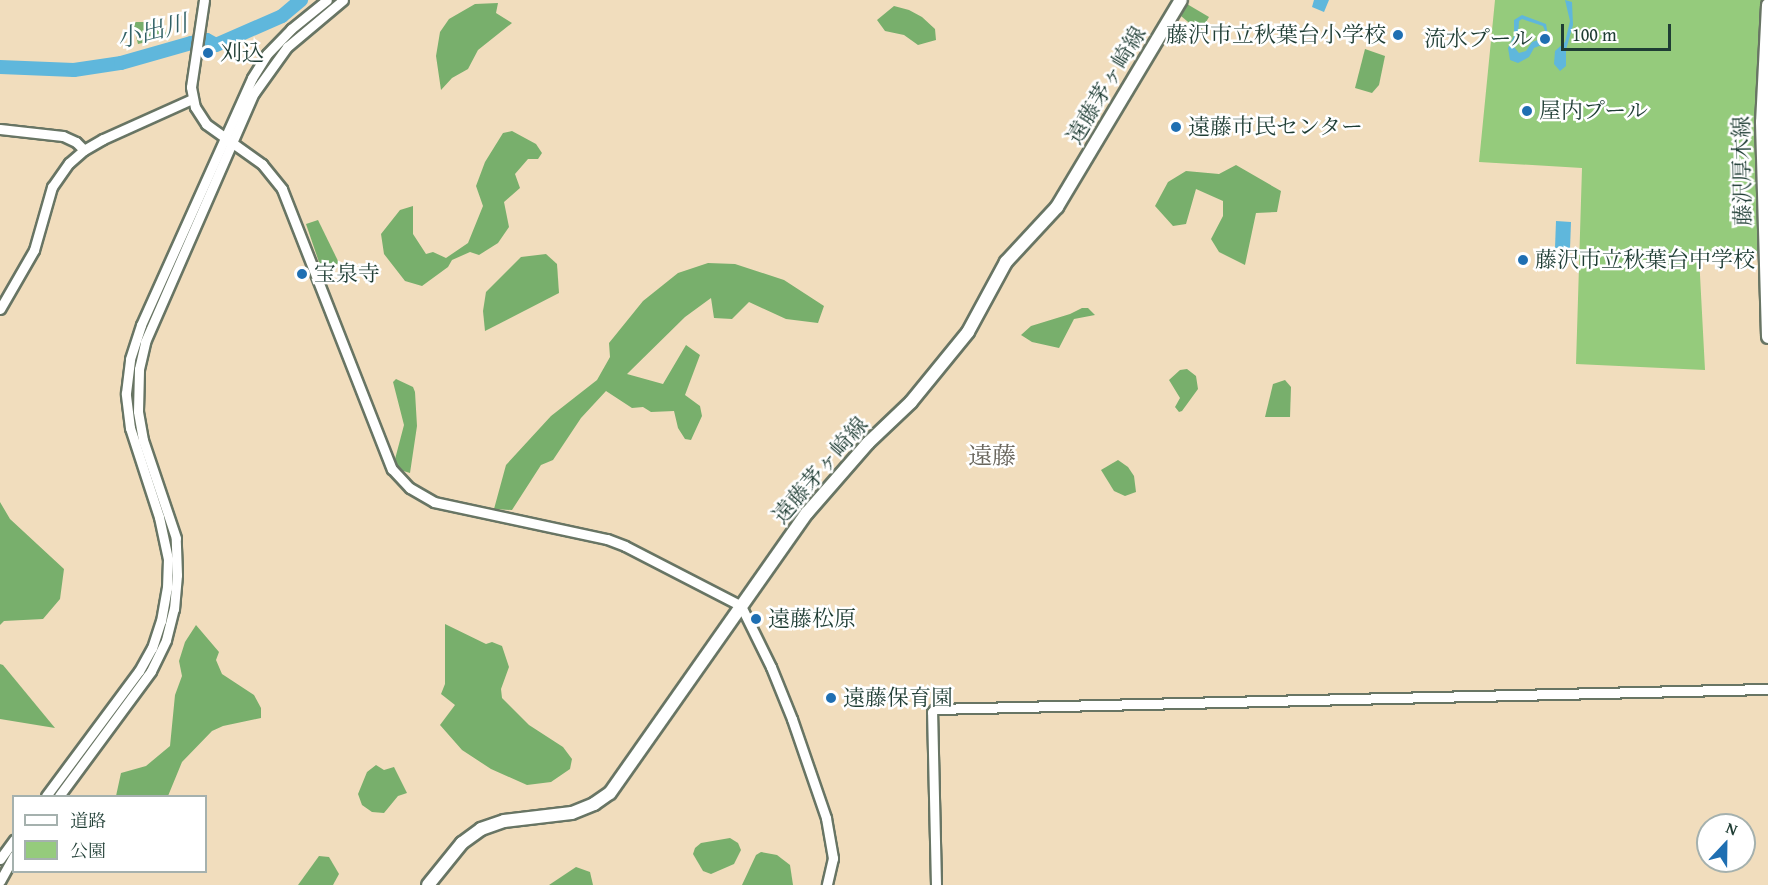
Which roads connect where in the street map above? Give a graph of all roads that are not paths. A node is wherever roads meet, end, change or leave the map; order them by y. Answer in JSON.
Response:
{"nodes":[{"id":1,"x":204,"y":0,"type":"edge"},
{"id":2,"x":327,"y":0,"type":"edge"},
{"id":3,"x":343,"y":0,"type":"edge"},
{"id":4,"x":1181,"y":0,"type":"edge"},
{"id":5,"x":1768,"y":5,"type":"edge"},
{"id":6,"x":192,"y":99,"type":"junction"},
{"id":7,"x":0,"y":129,"type":"edge"},
{"id":8,"x":224,"y":136,"type":"junction"},
{"id":9,"x":233,"y":142,"type":"junction"},
{"id":10,"x":84,"y":150,"type":"junction"},
{"id":11,"x":0,"y":309,"type":"edge"},
{"id":12,"x":1768,"y":337,"type":"edge"},
{"id":13,"x":741,"y":606,"type":"junction"},
{"id":14,"x":1768,"y":690,"type":"edge"},
{"id":15,"x":47,"y":795,"type":"edge"},
{"id":16,"x":60,"y":795,"type":"edge"},
{"id":17,"x":12,"y":843,"type":"edge"},
{"id":18,"x":0,"y":859,"type":"edge"},
{"id":19,"x":12,"y":860,"type":"edge"},
{"id":20,"x":0,"y":881,"type":"edge"},
{"id":21,"x":428,"y":885,"type":"edge"},
{"id":22,"x":827,"y":885,"type":"edge"},
{"id":23,"x":936,"y":885,"type":"edge"}],
"edges":[{"from":1,"to":6,"type":"street"},
{"from":2,"to":8,"type":"street"},
{"from":3,"to":9,"type":"street"},
{"from":4,"to":13,"type":"main road","name":"遠藤茅ヶ崎線"},
{"from":5,"to":12,"type":"main road","name":"藤沢厚木線"},
{"from":6,"to":8,"type":"street"},
{"from":6,"to":10,"type":"street"},
{"from":7,"to":10,"type":"street"},
{"from":8,"to":9,"type":"street"},
{"from":8,"to":15,"type":"street"},
{"from":9,"to":13,"type":"street"},
{"from":9,"to":16,"type":"street"},
{"from":10,"to":11,"type":"street"},
{"from":13,"to":21,"type":"main road","name":"遠藤茅ヶ崎線"},
{"from":13,"to":22,"type":"street"},
{"from":14,"to":23,"type":"street"},
{"from":17,"to":18,"type":"street"},
{"from":19,"to":20,"type":"street"}]}
